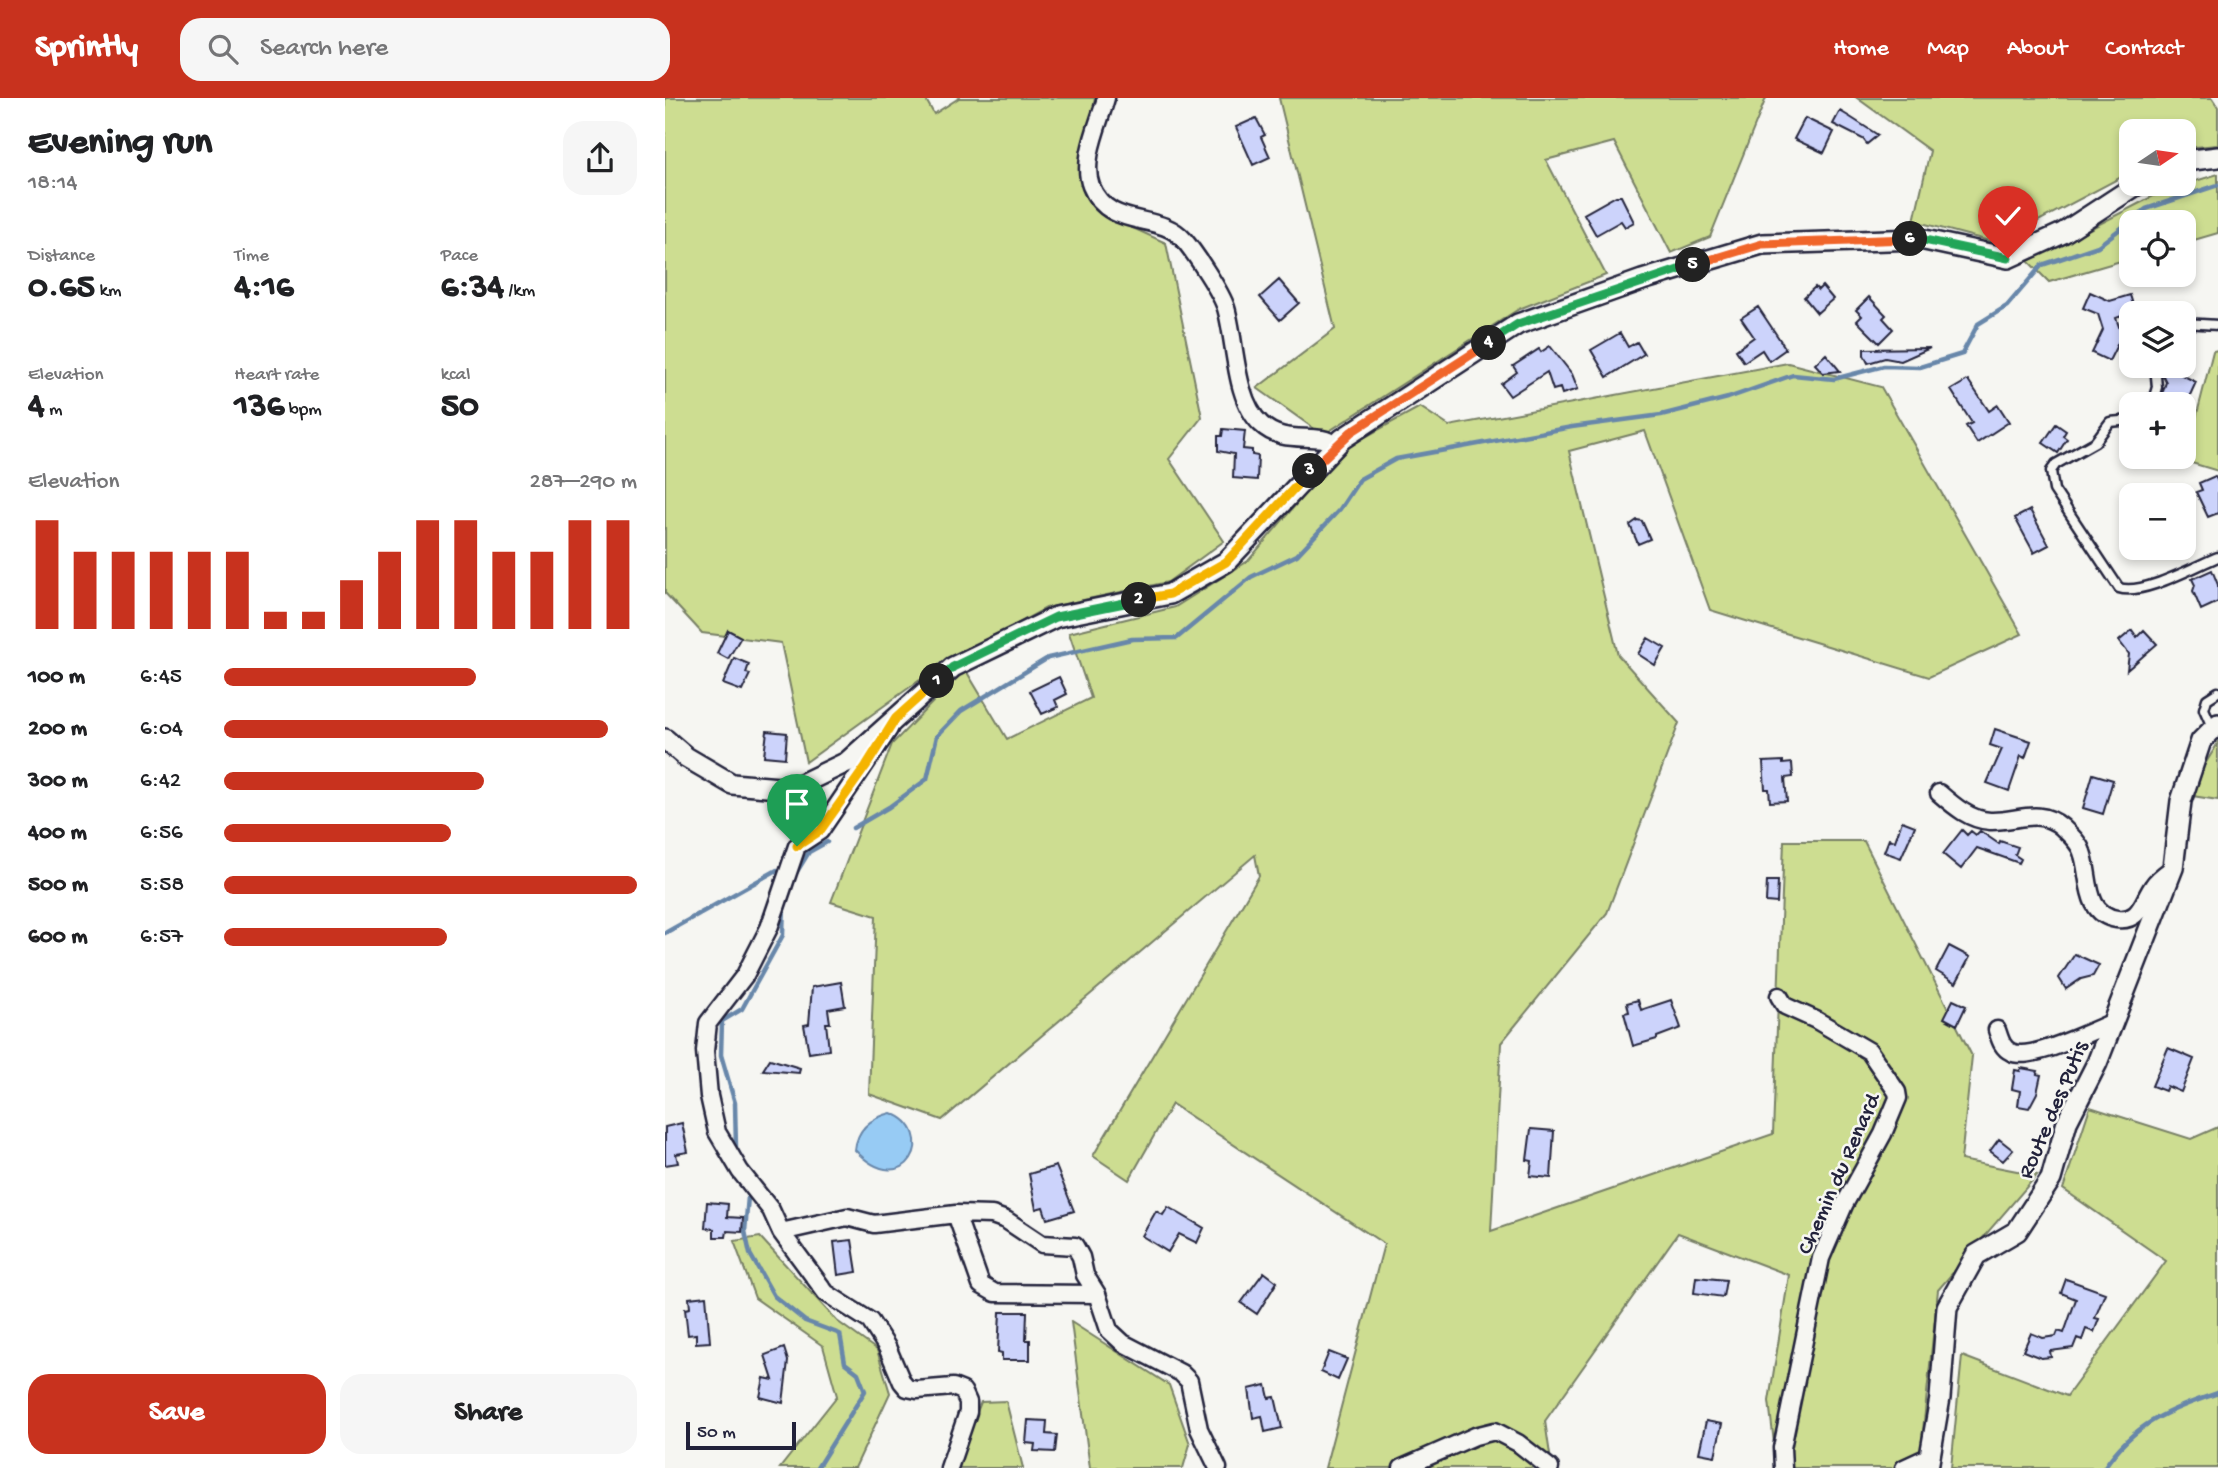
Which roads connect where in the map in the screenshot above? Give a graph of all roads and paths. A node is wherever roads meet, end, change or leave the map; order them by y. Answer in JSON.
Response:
{"nodes":[{"id":1,"x":1106,"y":98,"type":"edge"},
{"id":2,"x":2218,"y":157,"type":"edge"},
{"id":3,"x":2196,"y":160,"type":"edge"},
{"id":4,"x":2120,"y":196,"type":"edge"},
{"id":5,"x":2196,"y":324,"type":"edge"},
{"id":6,"x":2218,"y":325,"type":"edge"},
{"id":7,"x":2119,"y":421,"type":"edge"},
{"id":8,"x":1335,"y":445,"type":"junction"},
{"id":9,"x":2218,"y":556,"type":"edge"},
{"id":10,"x":2218,"y":692,"type":"edge"},
{"id":11,"x":896,"y":718,"type":"junction"},
{"id":12,"x":2216,"y":727,"type":"edge"},
{"id":13,"x":665,"y":738,"type":"edge"},
{"id":14,"x":1939,"y":793,"type":"dead end"},
{"id":15,"x":2173,"y":868,"type":"junction"},
{"id":16,"x":1779,"y":996,"type":"dead end"},
{"id":17,"x":2114,"y":1022,"type":"junction"},
{"id":18,"x":1997,"y":1030,"type":"dead end"},
{"id":19,"x":956,"y":1214,"type":"junction"},
{"id":20,"x":781,"y":1232,"type":"junction"},
{"id":21,"x":1097,"y":1294,"type":"junction"},
{"id":22,"x":1929,"y":1462,"type":"edge"},
{"id":23,"x":949,"y":1468,"type":"edge"},
{"id":24,"x":1218,"y":1468,"type":"edge"},
{"id":25,"x":1402,"y":1468,"type":"edge"},
{"id":26,"x":1550,"y":1468,"type":"edge"},
{"id":27,"x":1783,"y":1468,"type":"edge"},
{"id":28,"x":1904,"y":1468,"type":"edge"}],
"edges":[{"from":1,"to":8,"type":"street"},
{"from":2,"to":3,"type":"street"},
{"from":4,"to":8,"type":"street"},
{"from":5,"to":6,"type":"lane"},
{"from":7,"to":9,"type":"lane"},
{"from":8,"to":11,"type":"street"},
{"from":10,"to":12,"type":"lane"},
{"from":11,"to":13,"type":"street"},
{"from":11,"to":20,"type":"street"},
{"from":12,"to":15,"type":"street","name":"Route des Putis"},
{"from":14,"to":15,"type":"street"},
{"from":15,"to":17,"type":"street","name":"Route des Putis"},
{"from":16,"to":27,"type":"street","name":"Chemin du Renard"},
{"from":17,"to":18,"type":"street"},
{"from":17,"to":22,"type":"street","name":"Route des Putis"},
{"from":19,"to":20,"type":"street"},
{"from":19,"to":21,"type":"street"},
{"from":19,"to":21,"type":"street"},
{"from":20,"to":23,"type":"street"},
{"from":21,"to":24,"type":"street"},
{"from":22,"to":28,"type":"street"},
{"from":25,"to":26,"type":"street"}]}
